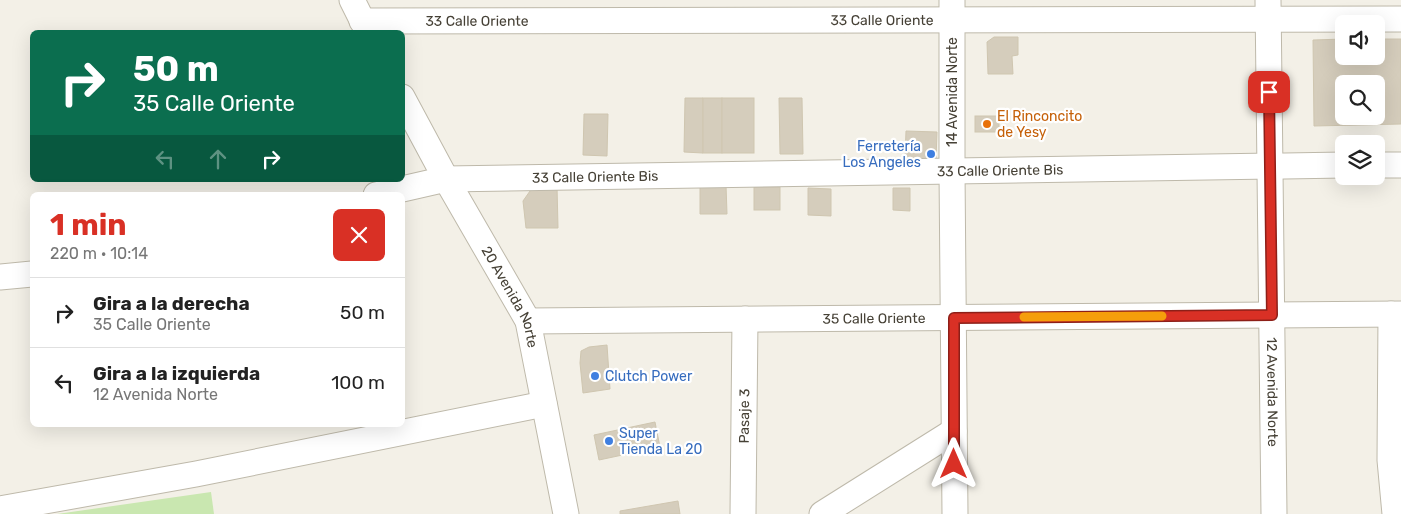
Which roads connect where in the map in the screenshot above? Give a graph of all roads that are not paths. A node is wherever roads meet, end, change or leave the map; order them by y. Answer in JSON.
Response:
{"nodes":[{"id":1,"x":631,"y":10,"type":"edge"},
{"id":2,"x":952,"y":10,"type":"edge"},
{"id":3,"x":1268,"y":10,"type":"edge"},
{"id":4,"x":422,"y":11,"type":"edge"},
{"id":5,"x":361,"y":18,"type":"edge"},
{"id":6,"x":1401,"y":19,"type":"edge"},
{"id":7,"x":405,"y":103,"type":"edge"},
{"id":8,"x":1270,"y":165,"type":"junction"},
{"id":9,"x":1335,"y":165,"type":"edge"},
{"id":10,"x":1385,"y":165,"type":"edge"},
{"id":11,"x":1401,"y":165,"type":"edge"},
{"id":12,"x":952,"y":171,"type":"junction"},
{"id":13,"x":446,"y":179,"type":"junction"},
{"id":14,"x":389,"y":192,"type":"edge"},
{"id":15,"x":30,"y":274,"type":"edge"},
{"id":16,"x":0,"y":277,"type":"edge"},
{"id":17,"x":1396,"y":314,"type":"edge"},
{"id":18,"x":1272,"y":315,"type":"junction"},
{"id":19,"x":954,"y":318,"type":"junction"},
{"id":20,"x":745,"y":319,"type":"junction"},
{"id":21,"x":528,"y":321,"type":"junction"},
{"id":22,"x":544,"y":404,"type":"junction"},
{"id":23,"x":954,"y":431,"type":"junction"},
{"id":24,"x":2,"y":511,"type":"edge"},
{"id":25,"x":566,"y":514,"type":"edge"},
{"id":26,"x":743,"y":514,"type":"edge"},
{"id":27,"x":822,"y":514,"type":"edge"},
{"id":28,"x":955,"y":514,"type":"edge"},
{"id":29,"x":1274,"y":514,"type":"edge"},
{"id":30,"x":1395,"y":514,"type":"edge"}],
"edges":[{"from":1,"to":2,"type":"street","name":"33 Calle Oriente"},
{"from":1,"to":4,"type":"street","name":"33 Calle Oriente"},
{"from":2,"to":3,"type":"street","name":"33 Calle Oriente"},
{"from":2,"to":12,"type":"street","name":"14 Avenida Norte"},
{"from":3,"to":6,"type":"street","name":"33 Calle Oriente"},
{"from":3,"to":8,"type":"street","name":"12 Avenida Norte"},
{"from":4,"to":5,"type":"street","name":"33 Calle Oriente"},
{"from":7,"to":13,"type":"street","name":"20 Avenida Norte"},
{"from":8,"to":9,"type":"street","name":"33 Calle Oriente Bis"},
{"from":8,"to":12,"type":"street","name":"33 Calle Oriente Bis"},
{"from":8,"to":18,"type":"street","name":"12 Avenida Norte"},
{"from":10,"to":11,"type":"street"},
{"from":12,"to":13,"type":"street","name":"33 Calle Oriente Bis"},
{"from":12,"to":19,"type":"street","name":"14 Avenida Norte"},
{"from":13,"to":14,"type":"street","name":"33 Calle Oriente Bis"},
{"from":13,"to":21,"type":"street","name":"20 Avenida Norte"},
{"from":15,"to":16,"type":"street"},
{"from":17,"to":18,"type":"street","name":"35 Calle Oriente"},
{"from":17,"to":30,"type":"street"},
{"from":18,"to":19,"type":"street","name":"35 Calle Oriente"},
{"from":18,"to":29,"type":"street","name":"12 Avenida Norte"},
{"from":19,"to":20,"type":"street","name":"35 Calle Oriente"},
{"from":19,"to":23,"type":"street","name":"14 Avenida Norte"},
{"from":20,"to":21,"type":"street","name":"35 Calle Oriente"},
{"from":20,"to":26,"type":"street","name":"Pasaje 3"},
{"from":21,"to":22,"type":"street","name":"20 Avenida Norte"},
{"from":22,"to":24,"type":"street"},
{"from":22,"to":25,"type":"street","name":"20 Avenida Norte"},
{"from":23,"to":27,"type":"street"},
{"from":23,"to":28,"type":"street","name":"14 Avenida Norte"}]}
